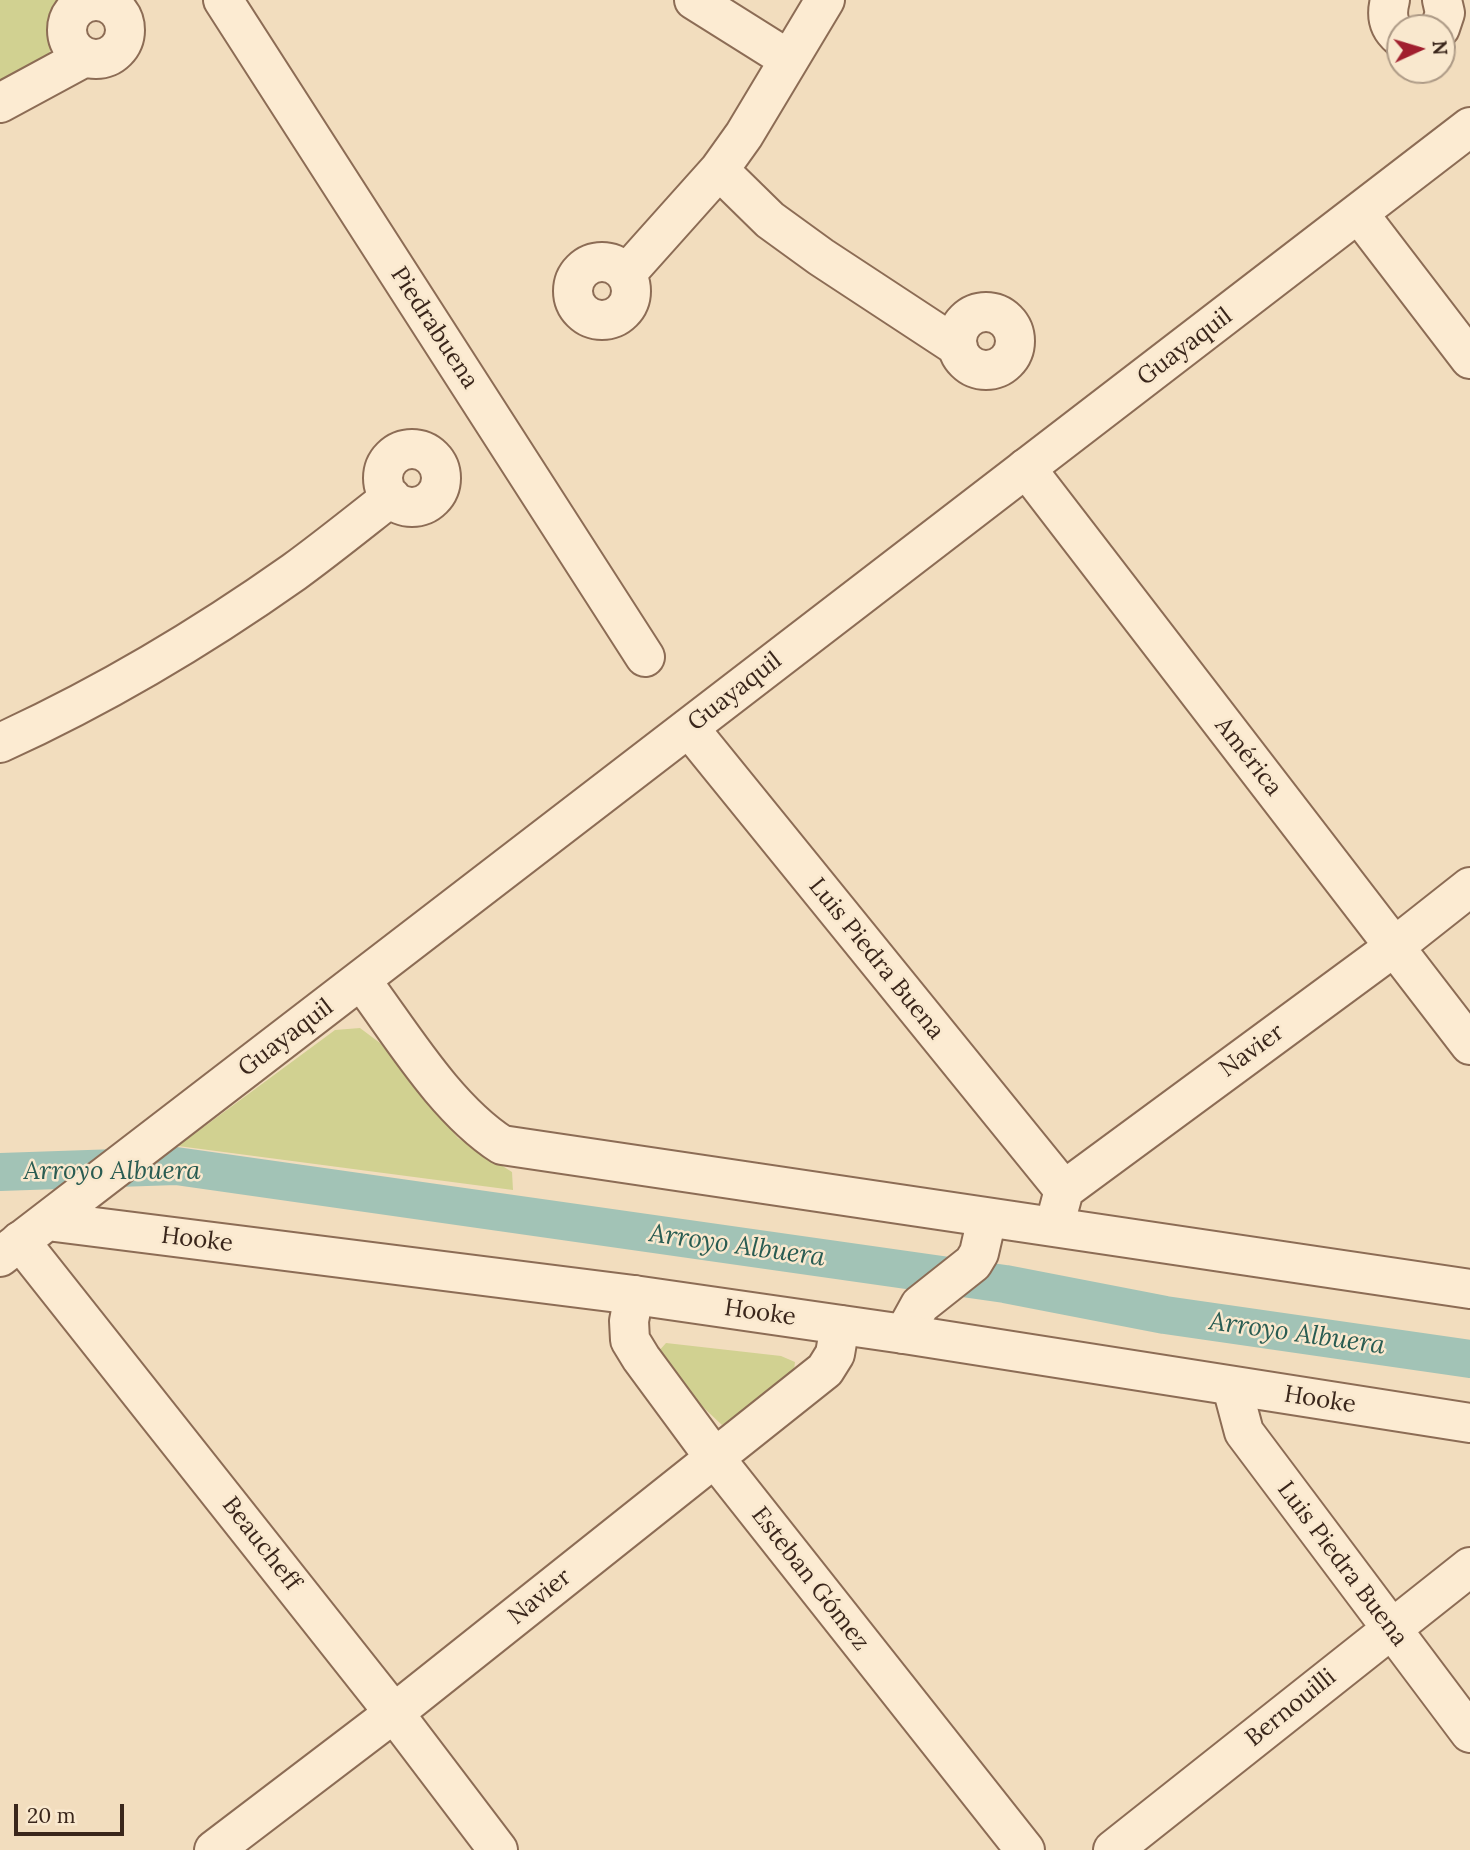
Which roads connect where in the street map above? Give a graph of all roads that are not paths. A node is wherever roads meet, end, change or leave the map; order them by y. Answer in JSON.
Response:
{"nodes":[{"id":1,"x":223,"y":0,"type":"edge"},
{"id":2,"x":694,"y":0,"type":"edge"},
{"id":3,"x":825,"y":0,"type":"edge"},
{"id":4,"x":85,"y":57,"type":"dead end"},
{"id":5,"x":788,"y":60,"type":"junction"},
{"id":6,"x":0,"y":103,"type":"edge"},
{"id":7,"x":1470,"y":127,"type":"edge"},
{"id":8,"x":719,"y":170,"type":"junction"},
{"id":9,"x":1359,"y":214,"type":"junction"},
{"id":10,"x":626,"y":274,"type":"dead end"},
{"id":11,"x":958,"y":348,"type":"dead end"},
{"id":12,"x":1470,"y":359,"type":"edge"},
{"id":13,"x":1026,"y":468,"type":"junction"},
{"id":14,"x":391,"y":497,"type":"dead end"},
{"id":15,"x":645,"y":657,"type":"dead end"},
{"id":16,"x":689,"y":728,"type":"junction"},
{"id":17,"x":0,"y":743,"type":"edge"},
{"id":18,"x":1470,"y":887,"type":"edge"},
{"id":19,"x":1394,"y":947,"type":"junction"},
{"id":20,"x":361,"y":980,"type":"junction"},
{"id":21,"x":1470,"y":1045,"type":"edge"},
{"id":22,"x":1064,"y":1190,"type":"junction"},
{"id":23,"x":987,"y":1218,"type":"junction"},
{"id":24,"x":1055,"y":1228,"type":"junction"},
{"id":25,"x":22,"y":1240,"type":"edge"},
{"id":26,"x":1470,"y":1289,"type":"edge"},
{"id":27,"x":634,"y":1294,"type":"junction"},
{"id":28,"x":912,"y":1319,"type":"junction"},
{"id":29,"x":840,"y":1325,"type":"junction"},
{"id":30,"x":1232,"y":1387,"type":"junction"},
{"id":31,"x":1470,"y":1423,"type":"edge"},
{"id":32,"x":714,"y":1457,"type":"junction"},
{"id":33,"x":1470,"y":1567,"type":"edge"},
{"id":34,"x":1390,"y":1629,"type":"junction"},
{"id":35,"x":394,"y":1713,"type":"junction"},
{"id":36,"x":1470,"y":1733,"type":"edge"},
{"id":37,"x":214,"y":1850,"type":"edge"},
{"id":38,"x":498,"y":1850,"type":"edge"},
{"id":39,"x":1025,"y":1850,"type":"edge"},
{"id":40,"x":1114,"y":1850,"type":"edge"}],
"edges":[{"from":1,"to":15,"type":"street","name":"Piedrabuena"},
{"from":2,"to":5,"type":"street"},
{"from":3,"to":5,"type":"street"},
{"from":4,"to":6,"type":"street"},
{"from":5,"to":8,"type":"street"},
{"from":7,"to":9,"type":"street","name":"Guayaquil"},
{"from":8,"to":10,"type":"street"},
{"from":8,"to":11,"type":"street"},
{"from":9,"to":12,"type":"street"},
{"from":9,"to":13,"type":"street","name":"Guayaquil"},
{"from":13,"to":16,"type":"street","name":"Guayaquil"},
{"from":13,"to":19,"type":"street","name":"América"},
{"from":14,"to":17,"type":"street"},
{"from":16,"to":20,"type":"street","name":"Guayaquil"},
{"from":16,"to":22,"type":"street","name":"Luis Piedra Buena"},
{"from":18,"to":19,"type":"street","name":"Navier"},
{"from":19,"to":21,"type":"street","name":"América"},
{"from":19,"to":22,"type":"street","name":"Navier"},
{"from":20,"to":23,"type":"street"},
{"from":20,"to":25,"type":"street","name":"Guayaquil"},
{"from":22,"to":24,"type":"street"},
{"from":23,"to":24,"type":"street"},
{"from":23,"to":28,"type":"street"},
{"from":24,"to":26,"type":"street"},
{"from":25,"to":27,"type":"street","name":"Hooke"},
{"from":25,"to":35,"type":"street","name":"Beaucheff"},
{"from":27,"to":29,"type":"street","name":"Hooke"},
{"from":27,"to":32,"type":"street","name":"Esteban Gómez"},
{"from":28,"to":29,"type":"street","name":"Hooke"},
{"from":28,"to":30,"type":"street","name":"Hooke"},
{"from":29,"to":32,"type":"street","name":"Navier"},
{"from":30,"to":31,"type":"street","name":"Hooke"},
{"from":30,"to":34,"type":"street","name":"Luis Piedra Buena"},
{"from":32,"to":35,"type":"street","name":"Navier"},
{"from":32,"to":39,"type":"street","name":"Esteban Gómez"},
{"from":33,"to":34,"type":"street","name":"Bernouilli"},
{"from":34,"to":36,"type":"street","name":"Luis Piedra Buena"},
{"from":34,"to":40,"type":"street","name":"Bernouilli"},
{"from":35,"to":37,"type":"street","name":"Navier"},
{"from":35,"to":38,"type":"street","name":"Beaucheff"}]}
